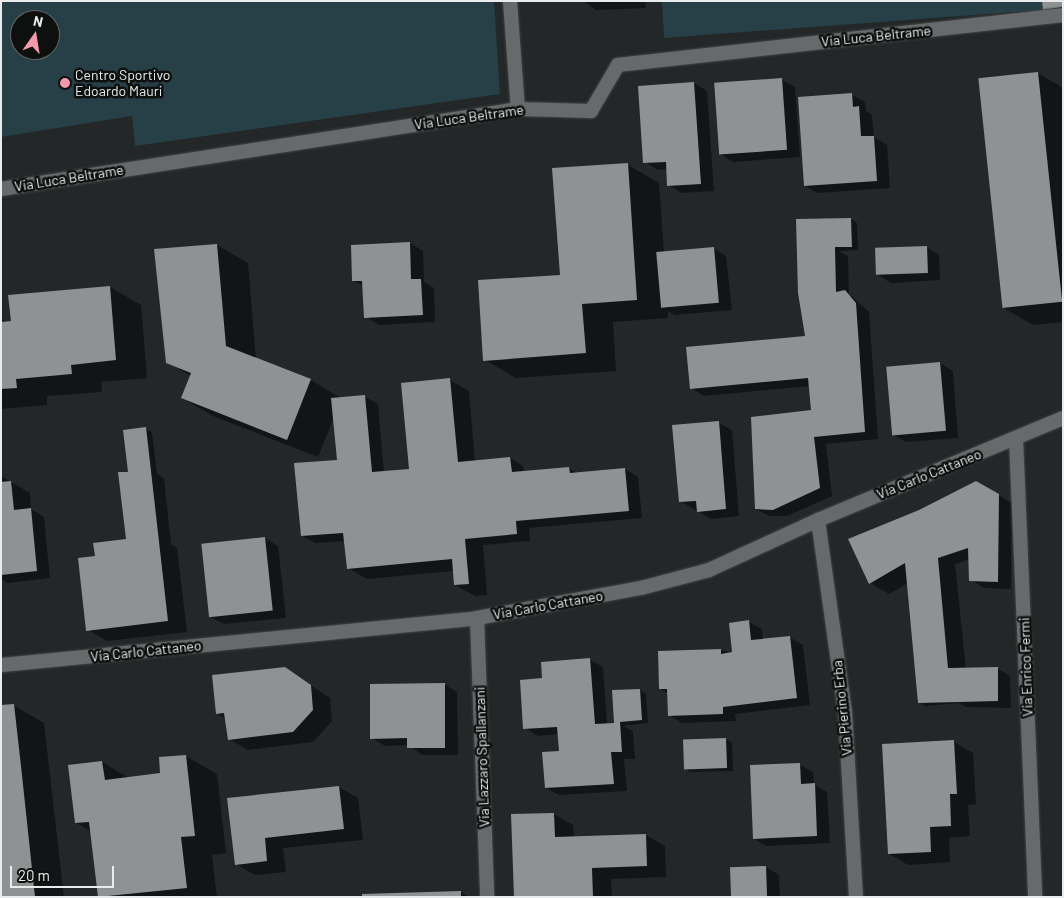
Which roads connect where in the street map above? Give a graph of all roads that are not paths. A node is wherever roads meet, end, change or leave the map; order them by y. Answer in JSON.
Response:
{"nodes":[{"id":1,"x":510,"y":1,"type":"edge"},
{"id":2,"x":1063,"y":15,"type":"edge"},
{"id":3,"x":518,"y":109,"type":"junction"},
{"id":4,"x":1,"y":189,"type":"edge"},
{"id":5,"x":1063,"y":418,"type":"edge"},
{"id":6,"x":1016,"y":438,"type":"junction"},
{"id":7,"x":818,"y":520,"type":"junction"},
{"id":8,"x":477,"y":618,"type":"junction"},
{"id":9,"x":1,"y":665,"type":"edge"},
{"id":10,"x":487,"y":897,"type":"edge"},
{"id":11,"x":856,"y":897,"type":"edge"},
{"id":12,"x":1035,"y":897,"type":"edge"}],
"edges":[{"from":1,"to":3,"type":"street"},
{"from":2,"to":3,"type":"street","name":"Via Luca Beltrame"},
{"from":3,"to":4,"type":"street","name":"Via Luca Beltrame"},
{"from":5,"to":6,"type":"street","name":"Via Carlo Cattaneo"},
{"from":6,"to":7,"type":"street","name":"Via Carlo Cattaneo"},
{"from":6,"to":12,"type":"street","name":"Via Enrico Fermi"},
{"from":7,"to":8,"type":"street","name":"Via Carlo Cattaneo"},
{"from":7,"to":11,"type":"street","name":"Via Pierino Erba"},
{"from":8,"to":9,"type":"street","name":"Via Carlo Cattaneo"},
{"from":8,"to":10,"type":"street","name":"Via Lazzaro Spallanzani"}]}
